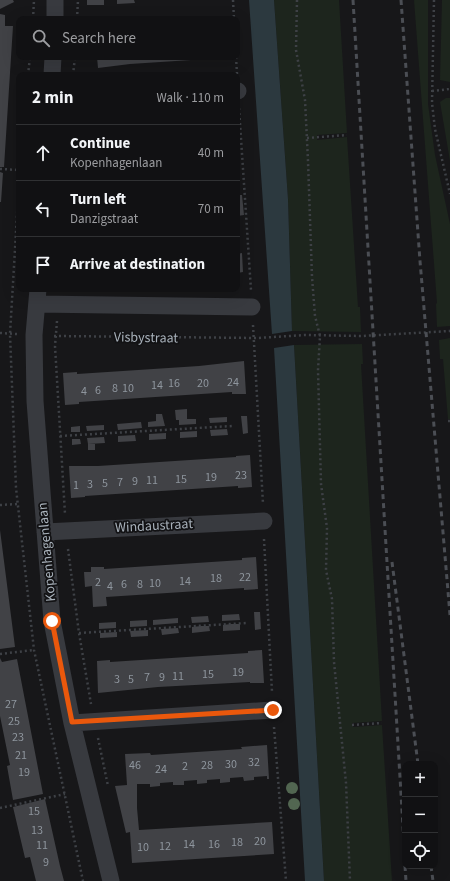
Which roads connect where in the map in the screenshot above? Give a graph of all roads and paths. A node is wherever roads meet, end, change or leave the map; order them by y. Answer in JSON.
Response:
{"nodes":[{"id":1,"x":34,"y":0,"type":"edge"},
{"id":2,"x":55,"y":0,"type":"edge"},
{"id":3,"x":78,"y":0,"type":"edge"},
{"id":4,"x":233,"y":0,"type":"edge"},
{"id":5,"x":297,"y":0,"type":"edge"},
{"id":6,"x":434,"y":0,"type":"edge"},
{"id":7,"x":33,"y":16,"type":"edge"},
{"id":8,"x":55,"y":16,"type":"edge"},
{"id":9,"x":77,"y":16,"type":"edge"},
{"id":10,"x":234,"y":16,"type":"edge"},
{"id":11,"x":30,"y":60,"type":"edge"},
{"id":12,"x":53,"y":60,"type":"edge"},
{"id":13,"x":75,"y":60,"type":"edge"},
{"id":14,"x":236,"y":60,"type":"edge"},
{"id":15,"x":28,"y":72,"type":"edge"},
{"id":16,"x":52,"y":72,"type":"edge"},
{"id":17,"x":73,"y":72,"type":"edge"},
{"id":18,"x":237,"y":72,"type":"edge"},
{"id":19,"x":450,"y":89,"type":"edge"},
{"id":20,"x":432,"y":91,"type":"junction"},
{"id":21,"x":240,"y":130,"type":"edge"},
{"id":22,"x":347,"y":135,"type":"dead end"},
{"id":23,"x":307,"y":138,"type":"junction"},
{"id":24,"x":0,"y":169,"type":"edge"},
{"id":25,"x":16,"y":170,"type":"edge"},
{"id":26,"x":450,"y":194,"type":"edge"},
{"id":27,"x":38,"y":296,"type":"edge"},
{"id":28,"x":58,"y":305,"type":"junction"},
{"id":29,"x":252,"y":307,"type":"junction"},
{"id":30,"x":450,"y":331,"type":"edge"},
{"id":31,"x":34,"y":335,"type":"junction"},
{"id":32,"x":55,"y":336,"type":"junction"},
{"id":33,"x":320,"y":336,"type":"junction"},
{"id":34,"x":253,"y":338,"type":"junction"},
{"id":35,"x":232,"y":426,"type":"dead end"},
{"id":36,"x":60,"y":436,"type":"junction"},
{"id":37,"x":18,"y":504,"type":"dead end"},
{"id":38,"x":0,"y":505,"type":"edge"},
{"id":39,"x":264,"y":521,"type":"junction"},
{"id":40,"x":66,"y":531,"type":"junction"},
{"id":41,"x":45,"y":532,"type":"junction"},
{"id":42,"x":247,"y":623,"type":"dead end"},
{"id":43,"x":79,"y":633,"type":"junction"},
{"id":44,"x":34,"y":650,"type":"dead end"},
{"id":45,"x":0,"y":654,"type":"edge"},
{"id":46,"x":273,"y":710,"type":"junction"},
{"id":47,"x":94,"y":721,"type":"junction"},
{"id":48,"x":72,"y":722,"type":"junction"},
{"id":49,"x":382,"y":723,"type":"dead end"},
{"id":50,"x":352,"y":725,"type":"dead end"},
{"id":51,"x":109,"y":790,"type":"dead end"},
{"id":52,"x":65,"y":794,"type":"dead end"},
{"id":53,"x":0,"y":808,"type":"edge"},
{"id":54,"x":111,"y":881,"type":"edge"},
{"id":55,"x":286,"y":881,"type":"edge"},
{"id":56,"x":350,"y":881,"type":"edge"}],
"edges":[{"from":1,"to":7,"type":"path"},
{"from":2,"to":8,"type":"street"},
{"from":3,"to":9,"type":"path"},
{"from":4,"to":10,"type":"path"},
{"from":5,"to":23,"type":"path"},
{"from":6,"to":20,"type":"path"},
{"from":11,"to":15,"type":"path"},
{"from":12,"to":16,"type":"street"},
{"from":13,"to":17,"type":"path"},
{"from":14,"to":18,"type":"path"},
{"from":19,"to":20,"type":"path"},
{"from":20,"to":26,"type":"path"},
{"from":21,"to":29,"type":"path"},
{"from":22,"to":23,"type":"path"},
{"from":23,"to":33,"type":"path"},
{"from":24,"to":25,"type":"path"},
{"from":27,"to":28,"type":"street"},
{"from":27,"to":31,"type":"street","name":"Kopenhagenlaan"},
{"from":28,"to":29,"type":"street"},
{"from":28,"to":32,"type":"path"},
{"from":29,"to":34,"type":"path"},
{"from":30,"to":33,"type":"path","name":"Visbystraat"},
{"from":31,"to":32,"type":"path","name":"Visbystraat"},
{"from":31,"to":41,"type":"street","name":"Kopenhagenlaan"},
{"from":32,"to":34,"type":"path","name":"Visbystraat"},
{"from":32,"to":36,"type":"path"},
{"from":33,"to":34,"type":"path","name":"Visbystraat"},
{"from":33,"to":56,"type":"path"},
{"from":34,"to":39,"type":"path"},
{"from":35,"to":36,"type":"path"},
{"from":36,"to":40,"type":"path"},
{"from":37,"to":38,"type":"path"},
{"from":39,"to":40,"type":"street","name":"Windaustraat"},
{"from":39,"to":46,"type":"path"},
{"from":40,"to":41,"type":"street","name":"Windaustraat"},
{"from":40,"to":43,"type":"path"},
{"from":41,"to":48,"type":"street","name":"Kopenhagenlaan"},
{"from":42,"to":43,"type":"path"},
{"from":43,"to":47,"type":"path"},
{"from":44,"to":45,"type":"path"},
{"from":46,"to":47,"type":"street"},
{"from":46,"to":55,"type":"path"},
{"from":47,"to":48,"type":"street"},
{"from":47,"to":51,"type":"path"},
{"from":48,"to":54,"type":"street","name":"Kopenhagenlaan"},
{"from":49,"to":50,"type":"path"},
{"from":52,"to":53,"type":"path"}]}
